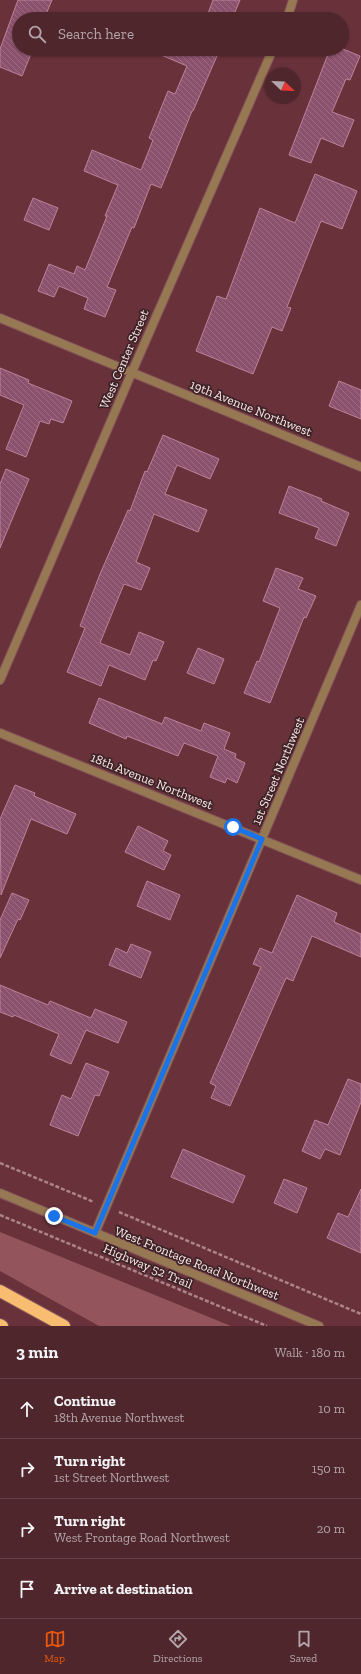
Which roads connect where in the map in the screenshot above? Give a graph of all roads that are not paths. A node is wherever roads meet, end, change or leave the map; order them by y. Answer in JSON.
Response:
{"nodes":[{"id":1,"x":293,"y":0,"type":"edge"},
{"id":2,"x":289,"y":12,"type":"edge"},
{"id":3,"x":270,"y":56,"type":"edge"},
{"id":4,"x":0,"y":318,"type":"edge"},
{"id":5,"x":132,"y":372,"type":"junction"},
{"id":6,"x":361,"y":467,"type":"edge"},
{"id":7,"x":361,"y":605,"type":"edge"},
{"id":8,"x":0,"y":680,"type":"edge"},
{"id":9,"x":0,"y":733,"type":"edge"},
{"id":10,"x":262,"y":839,"type":"junction"},
{"id":11,"x":361,"y":880,"type":"edge"},
{"id":12,"x":0,"y":1193,"type":"edge"},
{"id":13,"x":95,"y":1233,"type":"junction"},
{"id":14,"x":0,"y":1290,"type":"edge"},
{"id":15,"x":64,"y":1326,"type":"edge"},
{"id":16,"x":319,"y":1326,"type":"edge"}],
"edges":[{"from":1,"to":2,"type":"street"},
{"from":3,"to":5,"type":"street","name":"West Center Street"},
{"from":4,"to":5,"type":"street","name":"19th Avenue Northwest"},
{"from":5,"to":6,"type":"street","name":"19th Avenue Northwest"},
{"from":5,"to":8,"type":"street","name":"West Center Street"},
{"from":7,"to":10,"type":"street","name":"1st Street Northwest"},
{"from":9,"to":10,"type":"street","name":"18th Avenue Northwest"},
{"from":10,"to":11,"type":"street","name":"18th Avenue Northwest"},
{"from":10,"to":13,"type":"street","name":"1st Street Northwest"},
{"from":12,"to":13,"type":"street","name":"West Frontage Road Northwest"},
{"from":13,"to":16,"type":"street","name":"West Frontage Road Northwest"},
{"from":14,"to":15,"type":"highway"}]}
